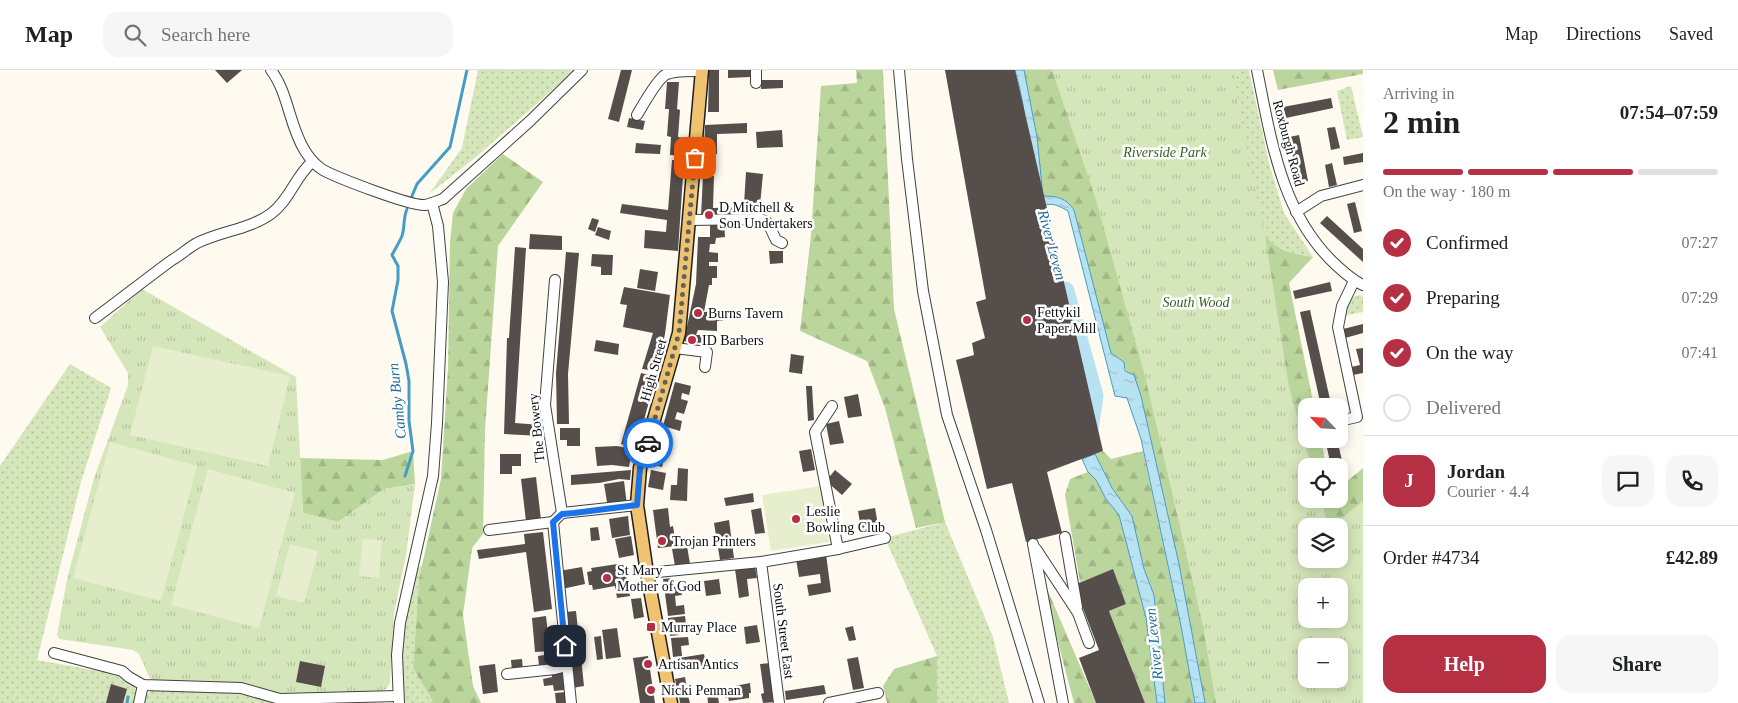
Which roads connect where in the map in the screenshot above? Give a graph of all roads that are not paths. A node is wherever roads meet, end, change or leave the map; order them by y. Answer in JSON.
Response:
{"nodes":[{"id":1,"x":271,"y":70,"type":"edge"},
{"id":2,"x":582,"y":70,"type":"edge"},
{"id":3,"x":756,"y":70,"type":"edge"},
{"id":4,"x":899,"y":70,"type":"edge"},
{"id":5,"x":1257,"y":70,"type":"edge"},
{"id":6,"x":702,"y":71,"type":"edge"},
{"id":7,"x":756,"y":83,"type":"dead end"},
{"id":8,"x":637,"y":115,"type":"dead end"},
{"id":9,"x":312,"y":162,"type":"junction"},
{"id":10,"x":1362,"y":188,"type":"edge"},
{"id":11,"x":432,"y":203,"type":"junction"},
{"id":12,"x":1296,"y":212,"type":"junction"},
{"id":13,"x":689,"y":220,"type":"junction"},
{"id":14,"x":782,"y":243,"type":"dead end"},
{"id":15,"x":554,"y":280,"type":"dead end"},
{"id":16,"x":1358,"y":283,"type":"edge"},
{"id":17,"x":95,"y":318,"type":"dead end"},
{"id":18,"x":675,"y":348,"type":"junction"},
{"id":19,"x":705,"y":367,"type":"dead end"},
{"id":20,"x":832,"y":406,"type":"dead end"},
{"id":21,"x":1359,"y":407,"type":"edge"},
{"id":22,"x":1348,"y":418,"type":"edge"},
{"id":23,"x":637,"y":505,"type":"junction"},
{"id":24,"x":562,"y":514,"type":"junction"},
{"id":25,"x":553,"y":522,"type":"junction"},
{"id":26,"x":489,"y":530,"type":"dead end"},
{"id":27,"x":1065,"y":537,"type":"dead end"},
{"id":28,"x":885,"y":538,"type":"dead end"},
{"id":29,"x":838,"y":549,"type":"junction"},
{"id":30,"x":761,"y":562,"type":"junction"},
{"id":31,"x":647,"y":573,"type":"junction"},
{"id":32,"x":1078,"y":613,"type":"junction"},
{"id":33,"x":1089,"y":643,"type":"dead end"},
{"id":34,"x":54,"y":654,"type":"dead end"},
{"id":35,"x":567,"y":666,"type":"junction"},
{"id":36,"x":507,"y":674,"type":"dead end"},
{"id":37,"x":143,"y":685,"type":"junction"},
{"id":38,"x":878,"y":693,"type":"dead end"},
{"id":39,"x":399,"y":700,"type":"edge"},
{"id":40,"x":138,"y":703,"type":"edge"},
{"id":41,"x":571,"y":703,"type":"edge"},
{"id":42,"x":671,"y":703,"type":"edge"},
{"id":43,"x":779,"y":703,"type":"edge"},
{"id":44,"x":828,"y":703,"type":"edge"},
{"id":45,"x":1039,"y":703,"type":"edge"},
{"id":46,"x":1062,"y":703,"type":"edge"}],
"edges":[{"from":1,"to":9,"type":"street"},
{"from":2,"to":11,"type":"street"},
{"from":3,"to":7,"type":"street"},
{"from":4,"to":45,"type":"street"},
{"from":5,"to":12,"type":"street","name":"Roxburgh Road"},
{"from":6,"to":8,"type":"street"},
{"from":6,"to":13,"type":"main road","name":"High Street"},
{"from":9,"to":11,"type":"street"},
{"from":9,"to":17,"type":"street"},
{"from":10,"to":12,"type":"street"},
{"from":11,"to":39,"type":"street"},
{"from":12,"to":16,"type":"street","name":"Roxburgh Road"},
{"from":13,"to":14,"type":"street"},
{"from":13,"to":18,"type":"main road","name":"High Street"},
{"from":15,"to":24,"type":"street","name":"The Bowery"},
{"from":16,"to":21,"type":"street"},
{"from":18,"to":19,"type":"street"},
{"from":18,"to":23,"type":"main road","name":"High Street"},
{"from":20,"to":29,"type":"street"},
{"from":21,"to":22,"type":"street"},
{"from":23,"to":24,"type":"street"},
{"from":23,"to":31,"type":"main road","name":"High Street"},
{"from":24,"to":25,"type":"street"},
{"from":25,"to":26,"type":"street"},
{"from":25,"to":35,"type":"street"},
{"from":27,"to":32,"type":"street"},
{"from":28,"to":29,"type":"street"},
{"from":29,"to":30,"type":"street"},
{"from":30,"to":31,"type":"street"},
{"from":30,"to":43,"type":"street","name":"South Street East"},
{"from":31,"to":42,"type":"main road","name":"High Street"},
{"from":32,"to":33,"type":"street"},
{"from":32,"to":46,"type":"street"},
{"from":34,"to":37,"type":"street"},
{"from":35,"to":36,"type":"street"},
{"from":35,"to":41,"type":"street"},
{"from":37,"to":39,"type":"street"},
{"from":37,"to":40,"type":"street"},
{"from":38,"to":44,"type":"street"}]}
